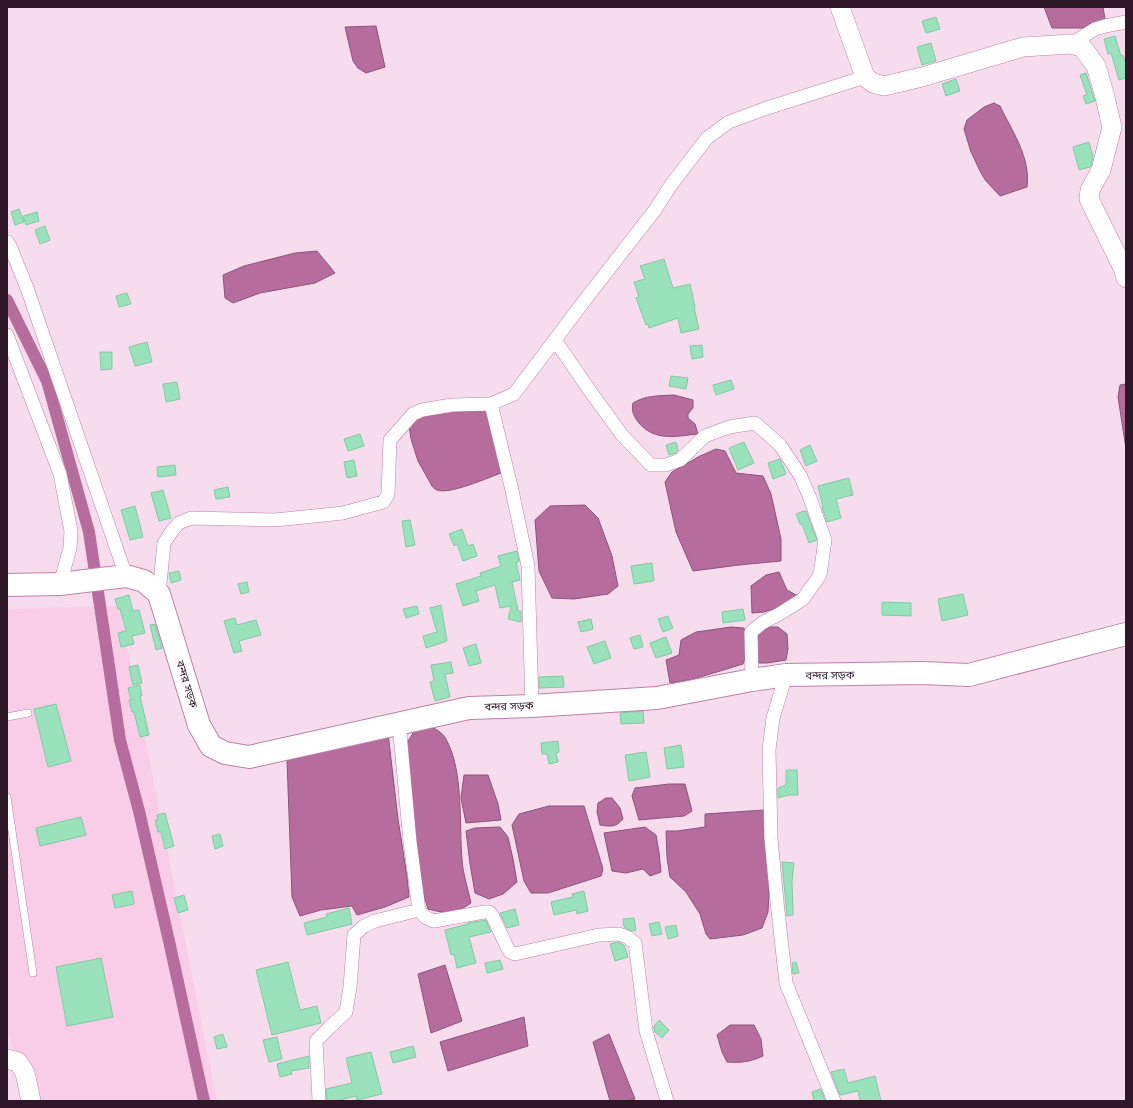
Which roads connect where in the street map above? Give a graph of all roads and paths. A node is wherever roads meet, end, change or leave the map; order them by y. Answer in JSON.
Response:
{"nodes":[{"id":1,"x":840,"y":7,"type":"edge"},
{"id":2,"x":1126,"y":22,"type":"edge"},
{"id":3,"x":1071,"y":44,"type":"junction"},
{"id":4,"x":865,"y":77,"type":"junction"},
{"id":5,"x":7,"y":242,"type":"edge"},
{"id":6,"x":1126,"y":278,"type":"edge"},
{"id":7,"x":7,"y":335,"type":"edge"},
{"id":8,"x":555,"y":340,"type":"junction"},
{"id":9,"x":491,"y":404,"type":"junction"},
{"id":10,"x":120,"y":577,"type":"junction"},
{"id":11,"x":65,"y":583,"type":"junction"},
{"id":12,"x":7,"y":585,"type":"edge"},
{"id":13,"x":159,"y":594,"type":"junction"},
{"id":14,"x":1126,"y":634,"type":"edge"},
{"id":15,"x":786,"y":676,"type":"junction"},
{"id":16,"x":752,"y":680,"type":"junction"},
{"id":17,"x":532,"y":706,"type":"junction"},
{"id":18,"x":28,"y":714,"type":"dead end"},
{"id":19,"x":7,"y":716,"type":"edge"},
{"id":20,"x":399,"y":723,"type":"junction"},
{"id":21,"x":7,"y":797,"type":"edge"},
{"id":22,"x":419,"y":910,"type":"junction"},
{"id":23,"x":33,"y":973,"type":"dead end"},
{"id":24,"x":7,"y":1059,"type":"edge"},
{"id":25,"x":31,"y":1101,"type":"edge"},
{"id":26,"x":319,"y":1101,"type":"edge"},
{"id":27,"x":667,"y":1101,"type":"edge"},
{"id":28,"x":834,"y":1101,"type":"edge"}],
"edges":[{"from":1,"to":4,"type":"street"},
{"from":2,"to":3,"type":"street"},
{"from":3,"to":4,"type":"street"},
{"from":3,"to":6,"type":"street"},
{"from":4,"to":8,"type":"street"},
{"from":5,"to":10,"type":"street"},
{"from":7,"to":11,"type":"street"},
{"from":8,"to":9,"type":"street"},
{"from":8,"to":16,"type":"street"},
{"from":9,"to":13,"type":"street"},
{"from":9,"to":17,"type":"street"},
{"from":10,"to":11,"type":"highway"},
{"from":10,"to":13,"type":"highway"},
{"from":11,"to":12,"type":"highway"},
{"from":13,"to":20,"type":"highway","name":"বন্দর সড়ক"},
{"from":14,"to":15,"type":"highway","name":"বন্দর সড়ক"},
{"from":15,"to":16,"type":"highway","name":"বন্দর সড়ক"},
{"from":15,"to":28,"type":"street"},
{"from":16,"to":17,"type":"highway","name":"বন্দর সড়ক"},
{"from":17,"to":20,"type":"highway","name":"বন্দর সড়ক"},
{"from":18,"to":19,"type":"lane"},
{"from":20,"to":22,"type":"street"},
{"from":21,"to":23,"type":"lane"},
{"from":22,"to":26,"type":"street"},
{"from":22,"to":27,"type":"street"},
{"from":24,"to":25,"type":"street"}]}
